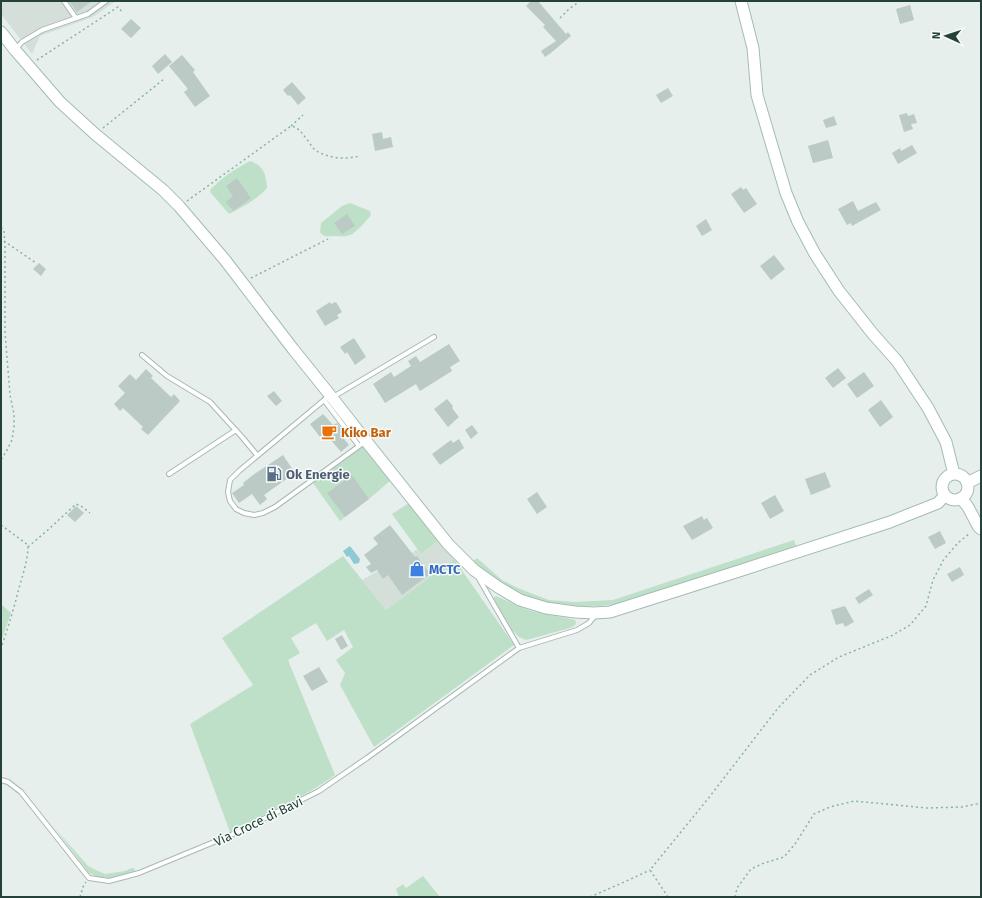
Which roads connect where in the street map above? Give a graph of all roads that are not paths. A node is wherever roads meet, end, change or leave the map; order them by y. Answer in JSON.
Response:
{"nodes":[{"id":1,"x":64,"y":1,"type":"edge"},
{"id":2,"x":106,"y":1,"type":"edge"},
{"id":3,"x":741,"y":1,"type":"edge"},
{"id":4,"x":76,"y":18,"type":"junction"},
{"id":5,"x":1,"y":32,"type":"edge"},
{"id":6,"x":15,"y":50,"type":"junction"},
{"id":7,"x":434,"y":337,"type":"dead end"},
{"id":8,"x":142,"y":355,"type":"dead end"},
{"id":9,"x":329,"y":397,"type":"junction"},
{"id":10,"x":236,"y":430,"type":"junction"},
{"id":11,"x":362,"y":443,"type":"junction"},
{"id":12,"x":257,"y":455,"type":"junction"},
{"id":13,"x":169,"y":474,"type":"dead end"},
{"id":14,"x":954,"y":474,"type":"junction"},
{"id":15,"x":981,"y":476,"type":"edge"},
{"id":16,"x":967,"y":483,"type":"junction"},
{"id":17,"x":946,"y":496,"type":"junction"},
{"id":18,"x":961,"y":498,"type":"junction"},
{"id":19,"x":980,"y":527,"type":"edge"},
{"id":20,"x":474,"y":570,"type":"junction"},
{"id":21,"x":594,"y":613,"type":"junction"},
{"id":22,"x":519,"y":648,"type":"junction"},
{"id":23,"x":1,"y":780,"type":"edge"}],
"edges":[{"from":1,"to":4,"type":"lane"},
{"from":2,"to":4,"type":"lane"},
{"from":3,"to":14,"type":"main road"},
{"from":4,"to":6,"type":"lane"},
{"from":5,"to":6,"type":"main road"},
{"from":6,"to":9,"type":"main road"},
{"from":7,"to":9,"type":"lane"},
{"from":8,"to":10,"type":"lane"},
{"from":9,"to":11,"type":"main road"},
{"from":9,"to":12,"type":"lane"},
{"from":10,"to":12,"type":"lane"},
{"from":10,"to":13,"type":"lane"},
{"from":11,"to":12,"type":"lane"},
{"from":11,"to":20,"type":"main road"},
{"from":14,"to":16,"type":"main road"},
{"from":14,"to":17,"type":"main road"},
{"from":15,"to":16,"type":"main road"},
{"from":16,"to":18,"type":"main road"},
{"from":17,"to":18,"type":"main road"},
{"from":17,"to":21,"type":"main road"},
{"from":18,"to":19,"type":"main road"},
{"from":20,"to":21,"type":"main road"},
{"from":20,"to":22,"type":"lane"},
{"from":21,"to":22,"type":"lane","name":"Via Croce di Bavi"},
{"from":22,"to":23,"type":"lane","name":"Via Croce di Bavi"}]}
